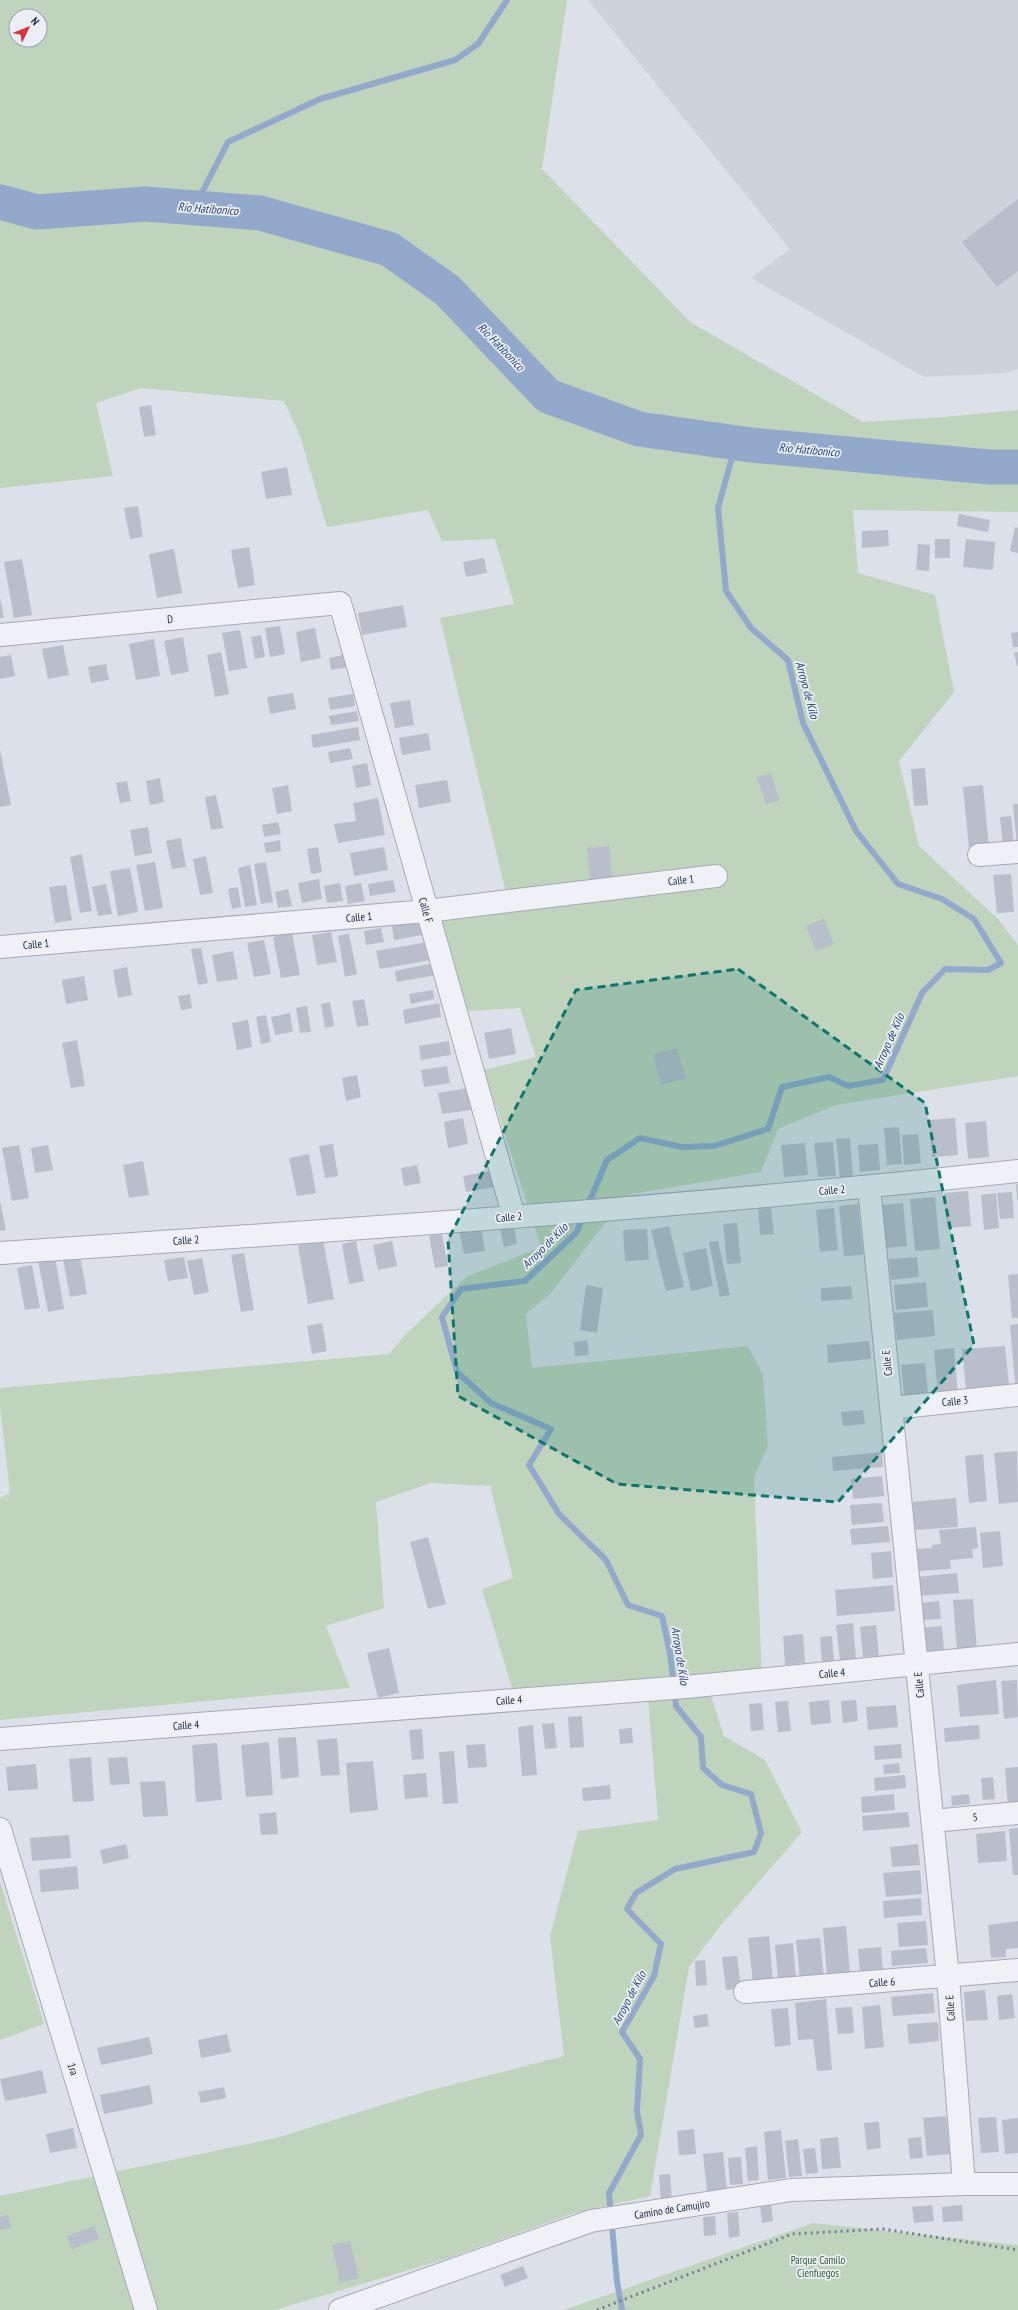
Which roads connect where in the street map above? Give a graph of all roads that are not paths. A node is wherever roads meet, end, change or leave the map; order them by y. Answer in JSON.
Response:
{"nodes":[{"id":1,"x":340,"y":603,"type":"joint"},
{"id":2,"x":0,"y":635,"type":"edge"},
{"id":3,"x":1018,"y":852,"type":"edge"},
{"id":4,"x":979,"y":855,"type":"dead end"},
{"id":5,"x":716,"y":876,"type":"dead end"},
{"id":6,"x":426,"y":911,"type":"junction"},
{"id":7,"x":0,"y":947,"type":"edge"},
{"id":8,"x":1018,"y":1171,"type":"edge"},
{"id":9,"x":869,"y":1187,"type":"junction"},
{"id":10,"x":514,"y":1217,"type":"junction"},
{"id":11,"x":0,"y":1253,"type":"edge"},
{"id":12,"x":1018,"y":1395,"type":"edge"},
{"id":13,"x":892,"y":1408,"type":"junction"},
{"id":14,"x":1018,"y":1654,"type":"edge"},
{"id":15,"x":917,"y":1665,"type":"junction"},
{"id":16,"x":0,"y":1739,"type":"edge"},
{"id":17,"x":1018,"y":1813,"type":"edge"},
{"id":18,"x":933,"y":1821,"type":"junction"},
{"id":19,"x":0,"y":1829,"type":"edge"},
{"id":20,"x":1018,"y":1970,"type":"edge"},
{"id":21,"x":948,"y":1977,"type":"junction"},
{"id":22,"x":745,"y":1992,"type":"dead end"},
{"id":23,"x":964,"y":2184,"type":"junction"},
{"id":24,"x":1018,"y":2184,"type":"edge"},
{"id":25,"x":146,"y":2310,"type":"edge"},
{"id":26,"x":340,"y":2310,"type":"edge"}],
"edges":[{"from":1,"to":2,"type":"street","name":"D"},
{"from":1,"to":6,"type":"street","name":"Calle F"},
{"from":3,"to":4,"type":"street"},
{"from":5,"to":6,"type":"street","name":"Calle 1"},
{"from":6,"to":7,"type":"street","name":"Calle 1"},
{"from":6,"to":10,"type":"street","name":"Calle F"},
{"from":8,"to":9,"type":"street","name":"Calle 2"},
{"from":9,"to":10,"type":"street","name":"Calle 2"},
{"from":9,"to":13,"type":"street","name":"Calle E"},
{"from":10,"to":11,"type":"street","name":"Calle 2"},
{"from":12,"to":13,"type":"street","name":"Calle 3"},
{"from":13,"to":15,"type":"street","name":"Calle E"},
{"from":14,"to":15,"type":"street","name":"Calle 4"},
{"from":15,"to":16,"type":"street","name":"Calle 4"},
{"from":15,"to":18,"type":"street","name":"Calle E"},
{"from":17,"to":18,"type":"street","name":"5"},
{"from":18,"to":21,"type":"street","name":"Calle E"},
{"from":19,"to":25,"type":"street","name":"1ra"},
{"from":20,"to":21,"type":"street","name":"Calle 6"},
{"from":21,"to":22,"type":"street","name":"Calle 6"},
{"from":21,"to":23,"type":"street","name":"Calle E"},
{"from":23,"to":24,"type":"street","name":"Camino de Camujiro"},
{"from":23,"to":26,"type":"street","name":"Camino de Camujiro"}]}
